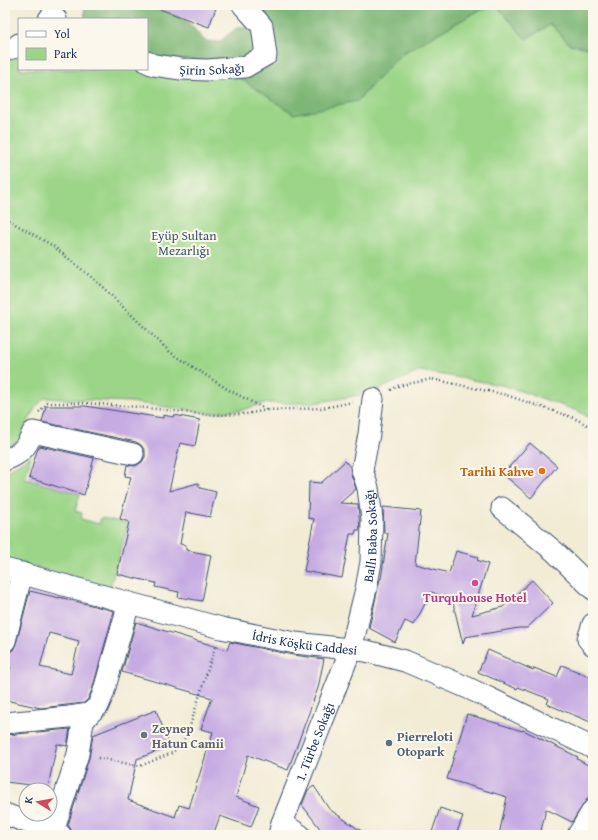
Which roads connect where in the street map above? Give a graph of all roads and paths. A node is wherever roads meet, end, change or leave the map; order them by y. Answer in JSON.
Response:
{"nodes":[{"id":1,"x":243,"y":5,"type":"edge"},
{"id":2,"x":18,"y":45,"type":"edge"},
{"id":3,"x":5,"y":50,"type":"edge"},
{"id":4,"x":148,"y":62,"type":"edge"},
{"id":5,"x":5,"y":218,"type":"edge"},
{"id":6,"x":373,"y":399,"type":"junction"},
{"id":7,"x":267,"y":410,"type":"junction"},
{"id":8,"x":593,"y":428,"type":"edge"},
{"id":9,"x":33,"y":432,"type":"junction"},
{"id":10,"x":133,"y":454,"type":"dead end"},
{"id":11,"x":5,"y":460,"type":"edge"},
{"id":12,"x":502,"y":508,"type":"dead end"},
{"id":13,"x":14,"y":571,"type":"edge"},
{"id":14,"x":593,"y":589,"type":"edge"},
{"id":15,"x":129,"y":603,"type":"junction"},
{"id":16,"x":593,"y":624,"type":"edge"},
{"id":17,"x":221,"y":628,"type":"junction"},
{"id":18,"x":5,"y":641,"type":"edge"},
{"id":19,"x":593,"y":646,"type":"edge"},
{"id":20,"x":351,"y":649,"type":"junction"},
{"id":21,"x":89,"y":714,"type":"junction"},
{"id":22,"x":5,"y":723,"type":"edge"},
{"id":23,"x":593,"y":748,"type":"edge"},
{"id":24,"x":78,"y":754,"type":"junction"},
{"id":25,"x":593,"y":810,"type":"edge"},
{"id":26,"x":5,"y":814,"type":"edge"},
{"id":27,"x":5,"y":828,"type":"edge"},
{"id":28,"x":281,"y":829,"type":"edge"},
{"id":29,"x":57,"y":834,"type":"edge"},
{"id":30,"x":24,"y":835,"type":"edge"},
{"id":31,"x":300,"y":835,"type":"edge"},
{"id":32,"x":578,"y":835,"type":"edge"}],
"edges":[{"from":1,"to":4,"type":"street","name":"Şirin Sokağı"},
{"from":2,"to":3,"type":"street"},
{"from":5,"to":7,"type":"path"},
{"from":6,"to":7,"type":"path"},
{"from":6,"to":8,"type":"path"},
{"from":6,"to":20,"type":"street","name":"Ballı Baba Sokağı"},
{"from":7,"to":9,"type":"path"},
{"from":9,"to":10,"type":"street"},
{"from":9,"to":11,"type":"street"},
{"from":12,"to":14,"type":"street"},
{"from":13,"to":15,"type":"street","name":"İdris Köşkü Caddesi"},
{"from":13,"to":18,"type":"street"},
{"from":15,"to":17,"type":"street","name":"İdris Köşkü Caddesi"},
{"from":15,"to":21,"type":"street"},
{"from":16,"to":19,"type":"street"},
{"from":17,"to":20,"type":"street","name":"İdris Köşkü Caddesi"},
{"from":17,"to":24,"type":"path"},
{"from":20,"to":23,"type":"street","name":"İdris Köşkü Caddesi"},
{"from":20,"to":28,"type":"street","name":"1. Türbe Sokağı"},
{"from":21,"to":22,"type":"street"},
{"from":21,"to":24,"type":"street"},
{"from":24,"to":29,"type":"street"},
{"from":25,"to":32,"type":"street"},
{"from":26,"to":29,"type":"street"},
{"from":27,"to":30,"type":"street"},
{"from":28,"to":31,"type":"street"}]}
